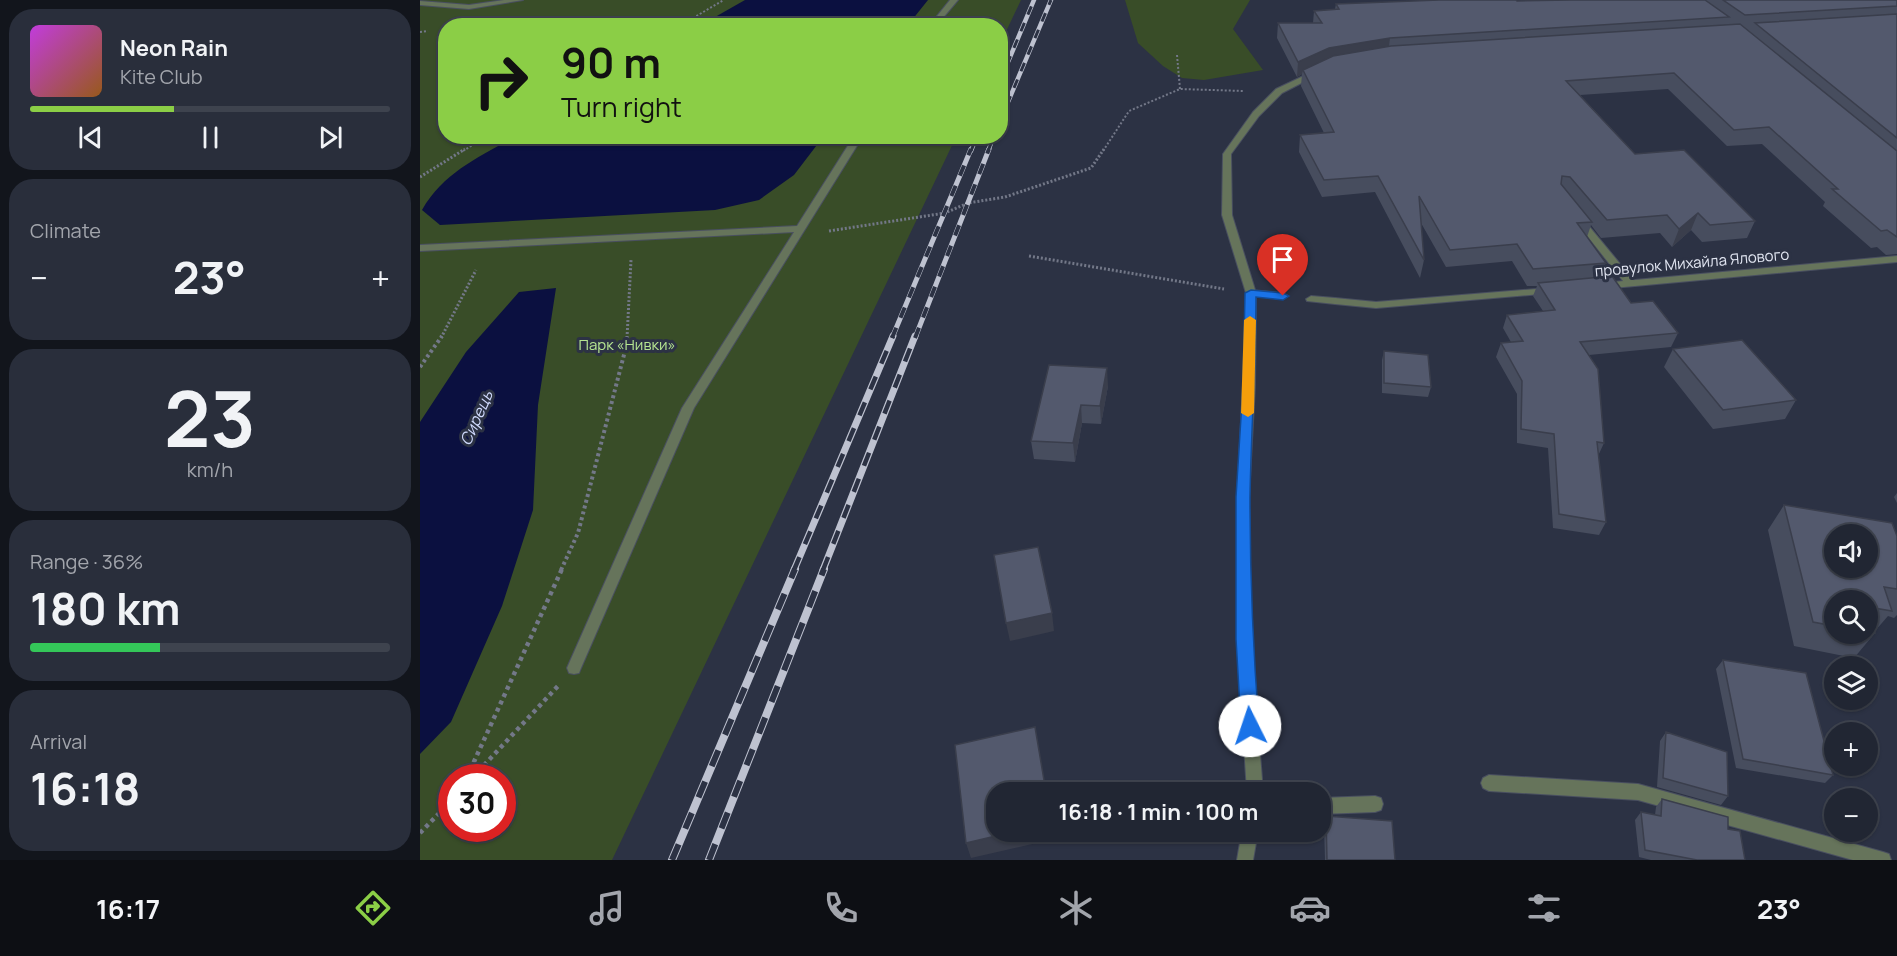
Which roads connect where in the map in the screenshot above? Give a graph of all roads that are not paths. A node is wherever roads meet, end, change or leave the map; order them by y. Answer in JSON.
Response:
{"nodes":[{"id":1,"x":519,"y":0,"type":"edge"},
{"id":2,"x":954,"y":0,"type":"edge"},
{"id":3,"x":420,"y":3,"type":"edge"},
{"id":4,"x":939,"y":18,"type":"edge"},
{"id":5,"x":1328,"y":67,"type":"edge"},
{"id":6,"x":854,"y":144,"type":"edge"},
{"id":7,"x":1574,"y":214,"type":"edge"},
{"id":8,"x":799,"y":229,"type":"junction"},
{"id":9,"x":420,"y":248,"type":"edge"},
{"id":10,"x":1897,"y":258,"type":"edge"},
{"id":11,"x":1631,"y":284,"type":"junction"},
{"id":12,"x":1585,"y":288,"type":"edge"},
{"id":13,"x":1562,"y":290,"type":"edge"},
{"id":14,"x":1251,"y":293,"type":"junction"},
{"id":15,"x":1283,"y":296,"type":"dead end"},
{"id":16,"x":1311,"y":299,"type":"dead end"},
{"id":17,"x":574,"y":668,"type":"road end"},
{"id":18,"x":1254,"y":782,"type":"edge"},
{"id":19,"x":1489,"y":783,"type":"dead end"},
{"id":20,"x":1375,"y":804,"type":"dead end"},
{"id":21,"x":1331,"y":806,"type":"edge"},
{"id":22,"x":1248,"y":842,"type":"edge"},
{"id":23,"x":1245,"y":860,"type":"edge"},
{"id":24,"x":1883,"y":860,"type":"edge"}],
"edges":[{"from":1,"to":3,"type":"street"},
{"from":2,"to":4,"type":"street"},
{"from":5,"to":14,"type":"street"},
{"from":6,"to":8,"type":"street"},
{"from":7,"to":11,"type":"street"},
{"from":8,"to":9,"type":"street"},
{"from":8,"to":17,"type":"street"},
{"from":10,"to":11,"type":"street","name":"провулок Михайла Ялового"},
{"from":11,"to":12,"type":"street","name":"провулок Михайла Ялового"},
{"from":13,"to":16,"type":"street"},
{"from":14,"to":15,"type":"street"},
{"from":14,"to":18,"type":"street"},
{"from":19,"to":24,"type":"street"},
{"from":20,"to":21,"type":"street"},
{"from":22,"to":23,"type":"street"}]}
